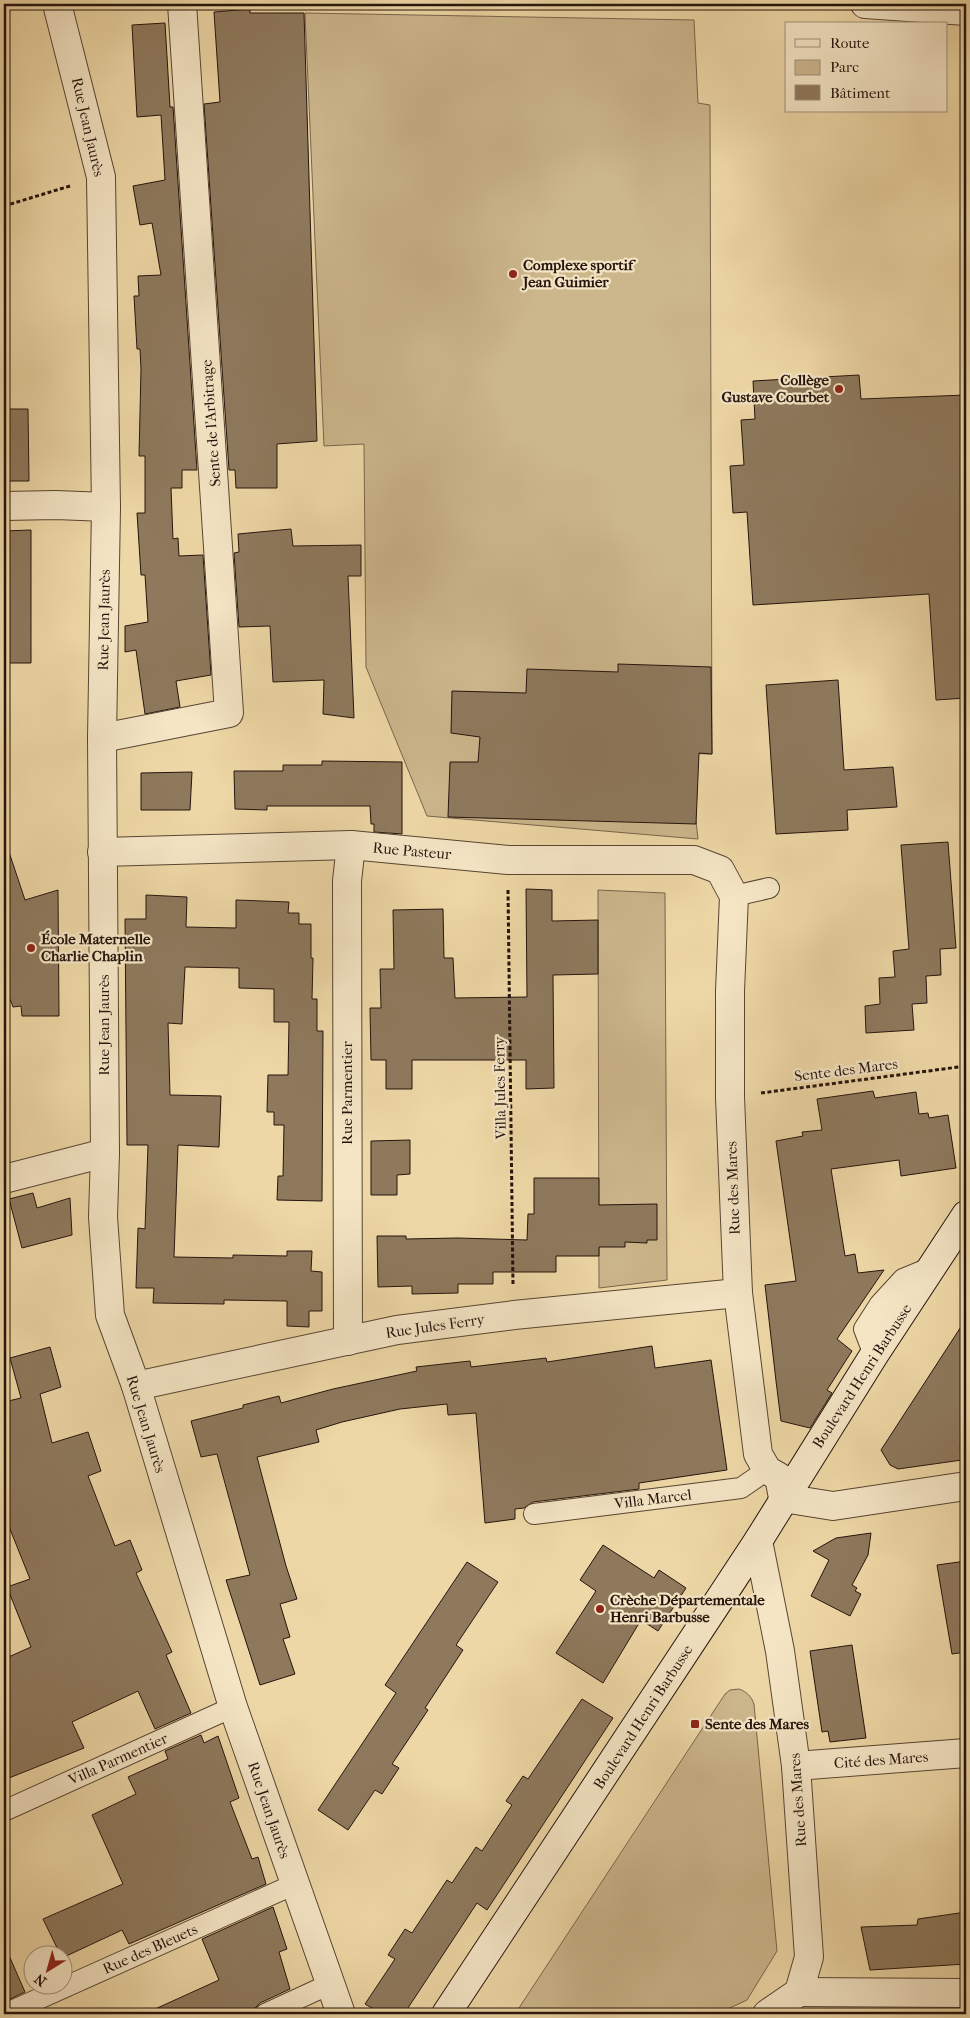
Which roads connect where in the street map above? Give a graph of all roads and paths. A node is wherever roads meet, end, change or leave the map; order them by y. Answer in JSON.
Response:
{"nodes":[{"id":1,"x":57,"y":4,"type":"edge"},
{"id":2,"x":182,"y":4,"type":"edge"},
{"id":3,"x":864,"y":4,"type":"edge"},
{"id":4,"x":966,"y":11,"type":"edge"},
{"id":5,"x":101,"y":177,"type":"junction"},
{"id":6,"x":4,"y":206,"type":"edge"},
{"id":7,"x":4,"y":506,"type":"edge"},
{"id":8,"x":106,"y":507,"type":"junction"},
{"id":9,"x":102,"y":738,"type":"junction"},
{"id":10,"x":352,"y":845,"type":"junction"},
{"id":11,"x":102,"y":852,"type":"junction"},
{"id":12,"x":508,"y":860,"type":"junction"},
{"id":13,"x":770,"y":888,"type":"dead end"},
{"id":14,"x":734,"y":896,"type":"junction"},
{"id":15,"x":966,"y":1066,"type":"edge"},
{"id":16,"x":730,"y":1097,"type":"junction"},
{"id":17,"x":105,"y":1153,"type":"junction"},
{"id":18,"x":4,"y":1179,"type":"edge"},
{"id":19,"x":966,"y":1215,"type":"edge"},
{"id":20,"x":738,"y":1294,"type":"junction"},
{"id":21,"x":514,"y":1316,"type":"junction"},
{"id":22,"x":348,"y":1341,"type":"junction"},
{"id":23,"x":136,"y":1386,"type":"junction"},
{"id":24,"x":767,"y":1470,"type":"junction"},
{"id":25,"x":966,"y":1486,"type":"edge"},
{"id":26,"x":783,"y":1498,"type":"junction"},
{"id":27,"x":534,"y":1514,"type":"dead end"},
{"id":28,"x":758,"y":1541,"type":"junction"},
{"id":29,"x":233,"y":1707,"type":"junction"},
{"id":30,"x":966,"y":1753,"type":"edge"},
{"id":31,"x":796,"y":1766,"type":"junction"},
{"id":32,"x":4,"y":1811,"type":"edge"},
{"id":33,"x":295,"y":1884,"type":"junction"},
{"id":34,"x":330,"y":1984,"type":"junction"},
{"id":35,"x":799,"y":1992,"type":"junction"},
{"id":36,"x":966,"y":1993,"type":"edge"},
{"id":37,"x":5,"y":2014,"type":"edge"},
{"id":38,"x":265,"y":2014,"type":"edge"},
{"id":39,"x":341,"y":2014,"type":"edge"},
{"id":40,"x":446,"y":2014,"type":"edge"},
{"id":41,"x":767,"y":2014,"type":"edge"}],
"edges":[{"from":1,"to":5,"type":"street","name":"Rue Jean Jaurès"},
{"from":2,"to":9,"type":"street","name":"Sente de l'Arbitrage"},
{"from":3,"to":4,"type":"street"},
{"from":5,"to":6,"type":"path"},
{"from":5,"to":8,"type":"street","name":"Rue Jean Jaurès"},
{"from":7,"to":8,"type":"street"},
{"from":8,"to":9,"type":"street","name":"Rue Jean Jaurès"},
{"from":9,"to":11,"type":"street","name":"Rue Jean Jaurès"},
{"from":10,"to":11,"type":"street","name":"Rue Pasteur"},
{"from":10,"to":12,"type":"street","name":"Rue Pasteur"},
{"from":10,"to":22,"type":"street","name":"Rue Parmentier"},
{"from":11,"to":17,"type":"street","name":"Rue Jean Jaurès"},
{"from":12,"to":14,"type":"street","name":"Rue Pasteur"},
{"from":12,"to":21,"type":"path","name":"Villa Jules Ferry"},
{"from":13,"to":14,"type":"lane"},
{"from":14,"to":16,"type":"street","name":"Rue des Mares"},
{"from":15,"to":16,"type":"path","name":"Sente des Mares"},
{"from":16,"to":20,"type":"street","name":"Rue des Mares"},
{"from":17,"to":18,"type":"street"},
{"from":17,"to":23,"type":"street","name":"Rue Jean Jaurès"},
{"from":19,"to":26,"type":"street","name":"Boulevard Henri Barbusse"},
{"from":20,"to":21,"type":"street","name":"Rue Jules Ferry"},
{"from":20,"to":24,"type":"street","name":"Rue des Mares"},
{"from":21,"to":22,"type":"street","name":"Rue Jules Ferry"},
{"from":22,"to":23,"type":"street","name":"Rue Jules Ferry"},
{"from":23,"to":29,"type":"street","name":"Rue Jean Jaurès"},
{"from":24,"to":26,"type":"street","name":"Rue des Mares"},
{"from":24,"to":27,"type":"lane","name":"Villa Marcel"},
{"from":25,"to":26,"type":"street"},
{"from":26,"to":28,"type":"street","name":"Boulevard Henri Barbusse"},
{"from":28,"to":31,"type":"street","name":"Rue des Mares"},
{"from":28,"to":40,"type":"street","name":"Boulevard Henri Barbusse"},
{"from":29,"to":32,"type":"lane","name":"Villa Parmentier"},
{"from":29,"to":33,"type":"street","name":"Rue Jean Jaurès"},
{"from":30,"to":31,"type":"street","name":"Cité des Mares"},
{"from":31,"to":35,"type":"street","name":"Rue des Mares"},
{"from":33,"to":34,"type":"street","name":"Rue Jean Jaurès"},
{"from":33,"to":37,"type":"lane","name":"Rue des Bleuets"},
{"from":34,"to":38,"type":"lane"},
{"from":34,"to":39,"type":"street","name":"Rue Jean Jaurès"},
{"from":35,"to":36,"type":"street"},
{"from":35,"to":41,"type":"street"}]}
